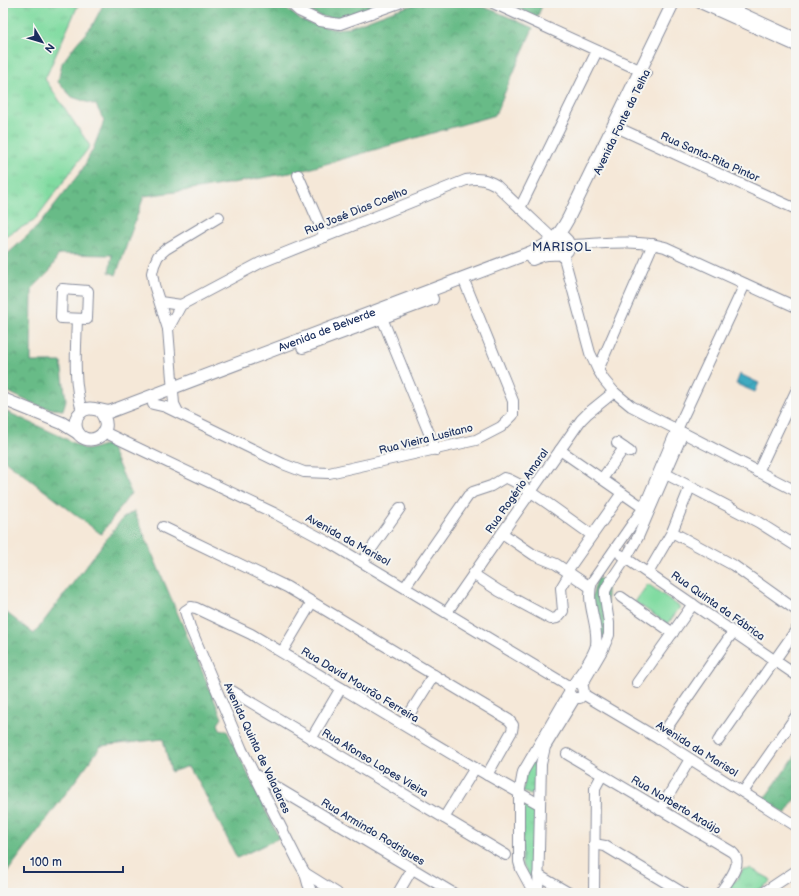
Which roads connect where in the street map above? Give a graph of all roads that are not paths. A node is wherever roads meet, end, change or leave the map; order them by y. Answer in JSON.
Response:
{"nodes":[{"id":1,"x":290,"y":3,"type":"edge"},
{"id":2,"x":399,"y":3,"type":"edge"},
{"id":3,"x":493,"y":3,"type":"edge"},
{"id":4,"x":673,"y":3,"type":"edge"},
{"id":5,"x":681,"y":3,"type":"edge"},
{"id":6,"x":700,"y":3,"type":"edge"},
{"id":7,"x":720,"y":3,"type":"edge"},
{"id":8,"x":796,"y":38,"type":"edge"},
{"id":9,"x":796,"y":46,"type":"edge"},
{"id":10,"x":597,"y":51,"type":"junction"},
{"id":11,"x":643,"y":72,"type":"junction"},
{"id":12,"x":616,"y":127,"type":"junction"},
{"id":13,"x":298,"y":175,"type":"dead end"},
{"id":14,"x":520,"y":208,"type":"junction"},
{"id":15,"x":796,"y":209,"type":"edge"},
{"id":16,"x":219,"y":217,"type":"dead end"},
{"id":17,"x":325,"y":237,"type":"junction"},
{"id":18,"x":559,"y":244,"type":"junction"},
{"id":19,"x":653,"y":244,"type":"junction"},
{"id":20,"x":465,"y":282,"type":"junction"},
{"id":21,"x":745,"y":284,"type":"junction"},
{"id":22,"x":160,"y":302,"type":"junction"},
{"id":23,"x":182,"y":306,"type":"junction"},
{"id":24,"x":796,"y":308,"type":"edge"},
{"id":25,"x":382,"y":318,"type":"junction"},
{"id":26,"x":77,"y":319,"type":"dead end"},
{"id":27,"x":168,"y":329,"type":"junction"},
{"id":28,"x":598,"y":370,"type":"junction"},
{"id":29,"x":796,"y":391,"type":"edge"},
{"id":30,"x":173,"y":392,"type":"junction"},
{"id":31,"x":614,"y":392,"type":"junction"},
{"id":32,"x":3,"y":399,"type":"edge"},
{"id":33,"x":153,"y":404,"type":"junction"},
{"id":34,"x":100,"y":411,"type":"junction"},
{"id":35,"x":81,"y":412,"type":"junction"},
{"id":36,"x":178,"y":412,"type":"junction"},
{"id":37,"x":37,"y":414,"type":"junction"},
{"id":38,"x":105,"y":428,"type":"junction"},
{"id":39,"x":681,"y":431,"type":"junction"},
{"id":40,"x":78,"y":434,"type":"junction"},
{"id":41,"x":624,"y":447,"type":"dead end"},
{"id":42,"x":436,"y":450,"type":"junction"},
{"id":43,"x":560,"y":450,"type":"junction"},
{"id":44,"x":758,"y":472,"type":"junction"},
{"id":45,"x":666,"y":474,"type":"junction"},
{"id":46,"x":602,"y":479,"type":"junction"},
{"id":47,"x":690,"y":487,"type":"junction"},
{"id":48,"x":796,"y":491,"type":"edge"},
{"id":49,"x":531,"y":492,"type":"junction"},
{"id":50,"x":622,"y":493,"type":"junction"},
{"id":51,"x":644,"y":507,"type":"junction"},
{"id":52,"x":400,"y":508,"type":"dead end"},
{"id":53,"x":163,"y":527,"type":"dead end"},
{"id":54,"x":672,"y":532,"type":"junction"},
{"id":55,"x":502,"y":533,"type":"junction"},
{"id":56,"x":592,"y":535,"type":"junction"},
{"id":57,"x":796,"y":546,"type":"edge"},
{"id":58,"x":614,"y":550,"type":"junction"},
{"id":59,"x":626,"y":558,"type":"junction"},
{"id":60,"x":362,"y":562,"type":"junction"},
{"id":61,"x":568,"y":572,"type":"junction"},
{"id":62,"x":648,"y":573,"type":"junction"},
{"id":63,"x":473,"y":574,"type":"junction"},
{"id":64,"x":405,"y":587,"type":"junction"},
{"id":65,"x":590,"y":587,"type":"junction"},
{"id":66,"x":621,"y":597,"type":"dead end"},
{"id":67,"x":312,"y":602,"type":"junction"},
{"id":68,"x":694,"y":604,"type":"junction"},
{"id":69,"x":796,"y":610,"type":"edge"},
{"id":70,"x":185,"y":611,"type":"joint"},
{"id":71,"x":447,"y":612,"type":"junction"},
{"id":72,"x":796,"y":630,"type":"edge"},
{"id":73,"x":733,"y":632,"type":"junction"},
{"id":74,"x":673,"y":633,"type":"junction"},
{"id":75,"x":282,"y":652,"type":"junction"},
{"id":76,"x":775,"y":660,"type":"junction"},
{"id":77,"x":796,"y":674,"type":"edge"},
{"id":78,"x":434,"y":675,"type":"junction"},
{"id":79,"x":637,"y":683,"type":"dead end"},
{"id":80,"x":341,"y":688,"type":"junction"},
{"id":81,"x":576,"y":690,"type":"junction"},
{"id":82,"x":232,"y":691,"type":"dead end"},
{"id":83,"x":796,"y":716,"type":"edge"},
{"id":84,"x":403,"y":724,"type":"junction"},
{"id":85,"x":311,"y":739,"type":"junction"},
{"id":86,"x":659,"y":739,"type":"junction"},
{"id":87,"x":718,"y":741,"type":"dead end"},
{"id":88,"x":567,"y":754,"type":"dead end"},
{"id":89,"x":690,"y":759,"type":"junction"},
{"id":90,"x":475,"y":768,"type":"junction"},
{"id":91,"x":254,"y":774,"type":"junction"},
{"id":92,"x":487,"y":775,"type":"junction"},
{"id":93,"x":602,"y":775,"type":"junction"},
{"id":94,"x":282,"y":791,"type":"junction"},
{"id":95,"x":743,"y":792,"type":"junction"},
{"id":96,"x":519,"y":794,"type":"junction"},
{"id":97,"x":268,"y":803,"type":"junction"},
{"id":98,"x":539,"y":804,"type":"junction"},
{"id":99,"x":660,"y":810,"type":"junction"},
{"id":100,"x":444,"y":818,"type":"junction"},
{"id":101,"x":796,"y":826,"type":"edge"},
{"id":102,"x":594,"y":844,"type":"junction"},
{"id":103,"x":506,"y":855,"type":"dead end"},
{"id":104,"x":412,"y":869,"type":"junction"},
{"id":105,"x":796,"y":871,"type":"edge"},
{"id":106,"x":305,"y":872,"type":"junction"},
{"id":107,"x":538,"y":875,"type":"junction"},
{"id":108,"x":312,"y":893,"type":"edge"},
{"id":109,"x":337,"y":893,"type":"edge"},
{"id":110,"x":398,"y":893,"type":"edge"},
{"id":111,"x":453,"y":893,"type":"edge"},
{"id":112,"x":534,"y":893,"type":"edge"},
{"id":113,"x":538,"y":893,"type":"edge"},
{"id":114,"x":570,"y":893,"type":"edge"},
{"id":115,"x":594,"y":893,"type":"edge"},
{"id":116,"x":683,"y":893,"type":"edge"},
{"id":117,"x":720,"y":893,"type":"edge"},
{"id":118,"x":763,"y":893,"type":"edge"}],
"edges":[{"from":1,"to":2,"type":"street"},
{"from":3,"to":10,"type":"street"},
{"from":4,"to":11,"type":"main road","name":"Avenida Fonte da Telha"},
{"from":5,"to":11,"type":"main road","name":"Avenida Fonte da Telha"},
{"from":6,"to":9,"type":"street"},
{"from":7,"to":8,"type":"street"},
{"from":10,"to":11,"type":"street"},
{"from":10,"to":14,"type":"street"},
{"from":11,"to":12,"type":"main road","name":"Avenida Fonte da Telha"},
{"from":12,"to":15,"type":"street","name":"Rua Santa-Rita Pintor"},
{"from":12,"to":18,"type":"main road","name":"Avenida Fonte da Telha"},
{"from":13,"to":17,"type":"street"},
{"from":14,"to":17,"type":"street","name":"Rua José Dias Coelho"},
{"from":14,"to":18,"type":"street","name":"Rua José Dias Coelho"},
{"from":16,"to":22,"type":"street"},
{"from":17,"to":23,"type":"street","name":"Rua José Dias Coelho"},
{"from":18,"to":19,"type":"street"},
{"from":18,"to":20,"type":"main road","name":"Avenida de Belverde"},
{"from":18,"to":28,"type":"street"},
{"from":19,"to":21,"type":"street"},
{"from":19,"to":28,"type":"street"},
{"from":20,"to":25,"type":"main road","name":"Avenida de Belverde"},
{"from":20,"to":30,"type":"main road","name":"Avenida de Belverde"},
{"from":20,"to":42,"type":"street","name":"Rua Vieira Lusitano"},
{"from":21,"to":24,"type":"street"},
{"from":21,"to":39,"type":"street"},
{"from":22,"to":23,"type":"street"},
{"from":22,"to":27,"type":"street"},
{"from":23,"to":27,"type":"street","name":"Rua José Dias Coelho"},
{"from":25,"to":30,"type":"main road","name":"Avenida de Belverde"},
{"from":25,"to":42,"type":"street"},
{"from":26,"to":35,"type":"street"},
{"from":27,"to":30,"type":"street"},
{"from":28,"to":31,"type":"street"},
{"from":29,"to":44,"type":"street"},
{"from":30,"to":33,"type":"main road","name":"Avenida de Belverde"},
{"from":30,"to":34,"type":"main road","name":"Avenida de Belverde"},
{"from":30,"to":36,"type":"street"},
{"from":31,"to":39,"type":"street"},
{"from":31,"to":43,"type":"street","name":"Rua Rogério Amaral"},
{"from":32,"to":37,"type":"main road"},
{"from":33,"to":36,"type":"street","name":"Rua Vieira Lusitano"},
{"from":33,"to":38,"type":"main road","name":"Avenida de Belverde"},
{"from":34,"to":35,"type":"main road","name":"Avenida de Belverde"},
{"from":34,"to":38,"type":"main road"},
{"from":35,"to":37,"type":"main road","name":"Avenida de Belverde"},
{"from":35,"to":40,"type":"main road"},
{"from":36,"to":42,"type":"street","name":"Rua Vieira Lusitano"},
{"from":37,"to":40,"type":"main road"},
{"from":38,"to":40,"type":"main road","name":"Avenida de Belverde"},
{"from":38,"to":60,"type":"street","name":"Avenida da Marisol"},
{"from":39,"to":44,"type":"street"},
{"from":39,"to":45,"type":"street"},
{"from":39,"to":51,"type":"street"},
{"from":41,"to":46,"type":"street"},
{"from":43,"to":46,"type":"street"},
{"from":43,"to":49,"type":"street","name":"Rua Rogério Amaral"},
{"from":44,"to":48,"type":"street"},
{"from":45,"to":47,"type":"street"},
{"from":45,"to":59,"type":"street"},
{"from":46,"to":50,"type":"street"},
{"from":47,"to":54,"type":"street"},
{"from":47,"to":57,"type":"street"},
{"from":49,"to":55,"type":"street","name":"Rua Rogério Amaral"},
{"from":49,"to":56,"type":"street"},
{"from":49,"to":64,"type":"street"},
{"from":50,"to":51,"type":"street"},
{"from":50,"to":56,"type":"street"},
{"from":51,"to":58,"type":"street"},
{"from":52,"to":60,"type":"street"},
{"from":53,"to":67,"type":"street"},
{"from":54,"to":62,"type":"street"},
{"from":54,"to":69,"type":"street"},
{"from":55,"to":61,"type":"street"},
{"from":55,"to":63,"type":"street","name":"Rua Rogério Amaral"},
{"from":56,"to":61,"type":"street"},
{"from":58,"to":59,"type":"street","name":"Rua Quinta da Fábrica"},
{"from":58,"to":65,"type":"street"},
{"from":59,"to":62,"type":"street","name":"Rua Quinta da Fábrica"},
{"from":59,"to":81,"type":"street"},
{"from":60,"to":64,"type":"street","name":"Avenida da Marisol"},
{"from":61,"to":63,"type":"street"},
{"from":61,"to":65,"type":"street"},
{"from":62,"to":68,"type":"street","name":"Rua Quinta da Fábrica"},
{"from":63,"to":71,"type":"street","name":"Rua Rogério Amaral"},
{"from":64,"to":71,"type":"street","name":"Avenida da Marisol"},
{"from":65,"to":81,"type":"street"},
{"from":66,"to":74,"type":"street"},
{"from":67,"to":75,"type":"street"},
{"from":67,"to":78,"type":"street"},
{"from":68,"to":73,"type":"street","name":"Rua Quinta da Fábrica"},
{"from":68,"to":74,"type":"street"},
{"from":70,"to":75,"type":"street","name":"Rua David Mourão Ferreira"},
{"from":70,"to":91,"type":"street","name":"Avenida Quinta de Valadares"},
{"from":71,"to":81,"type":"street","name":"Avenida da Marisol"},
{"from":72,"to":76,"type":"street"},
{"from":73,"to":76,"type":"street","name":"Rua Quinta da Fábrica"},
{"from":73,"to":86,"type":"street"},
{"from":74,"to":79,"type":"street"},
{"from":75,"to":80,"type":"street","name":"Rua David Mourão Ferreira"},
{"from":76,"to":77,"type":"street","name":"Rua Quinta da Fábrica"},
{"from":76,"to":87,"type":"street"},
{"from":78,"to":84,"type":"street"},
{"from":78,"to":92,"type":"street"},
{"from":80,"to":84,"type":"street","name":"Rua David Mourão Ferreira"},
{"from":80,"to":85,"type":"street"},
{"from":81,"to":86,"type":"street","name":"Avenida da Marisol"},
{"from":81,"to":96,"type":"street"},
{"from":81,"to":98,"type":"street"},
{"from":82,"to":85,"type":"street","name":"Rua Afonso Lopes Vieira"},
{"from":83,"to":95,"type":"street"},
{"from":84,"to":90,"type":"street","name":"Rua David Mourão Ferreira"},
{"from":85,"to":100,"type":"street","name":"Rua Afonso Lopes Vieira"},
{"from":86,"to":89,"type":"street","name":"Avenida da Marisol"},
{"from":88,"to":93,"type":"street","name":"Rua Norberto Araújo"},
{"from":89,"to":95,"type":"street","name":"Avenida da Marisol"},
{"from":89,"to":99,"type":"street"},
{"from":90,"to":92,"type":"street","name":"Rua David Mourão Ferreira"},
{"from":90,"to":100,"type":"street"},
{"from":91,"to":94,"type":"street","name":"Rua Armindo Rodrigues"},
{"from":91,"to":97,"type":"street","name":"Avenida Quinta de Valadares"},
{"from":92,"to":96,"type":"street","name":"Rua David Mourão Ferreira"},
{"from":93,"to":99,"type":"street","name":"Rua Norberto Araújo"},
{"from":93,"to":102,"type":"street"},
{"from":94,"to":97,"type":"street"},
{"from":94,"to":104,"type":"street","name":"Rua Armindo Rodrigues"},
{"from":95,"to":101,"type":"street","name":"Avenida da Marisol"},
{"from":96,"to":98,"type":"street","name":"Rua David Mourão Ferreira"},
{"from":96,"to":112,"type":"street"},
{"from":97,"to":106,"type":"street","name":"Avenida Quinta de Valadares"},
{"from":98,"to":107,"type":"street"},
{"from":99,"to":117,"type":"street","name":"Rua Norberto Araújo"},
{"from":100,"to":103,"type":"street","name":"Rua Afonso Lopes Vieira"},
{"from":102,"to":115,"type":"street"},
{"from":102,"to":116,"type":"street"},
{"from":104,"to":110,"type":"street"},
{"from":104,"to":111,"type":"street","name":"Rua Armindo Rodrigues"},
{"from":105,"to":118,"type":"street"},
{"from":106,"to":108,"type":"street","name":"Avenida Quinta de Valadares"},
{"from":106,"to":109,"type":"street"},
{"from":107,"to":113,"type":"street"},
{"from":107,"to":114,"type":"street"}]}
